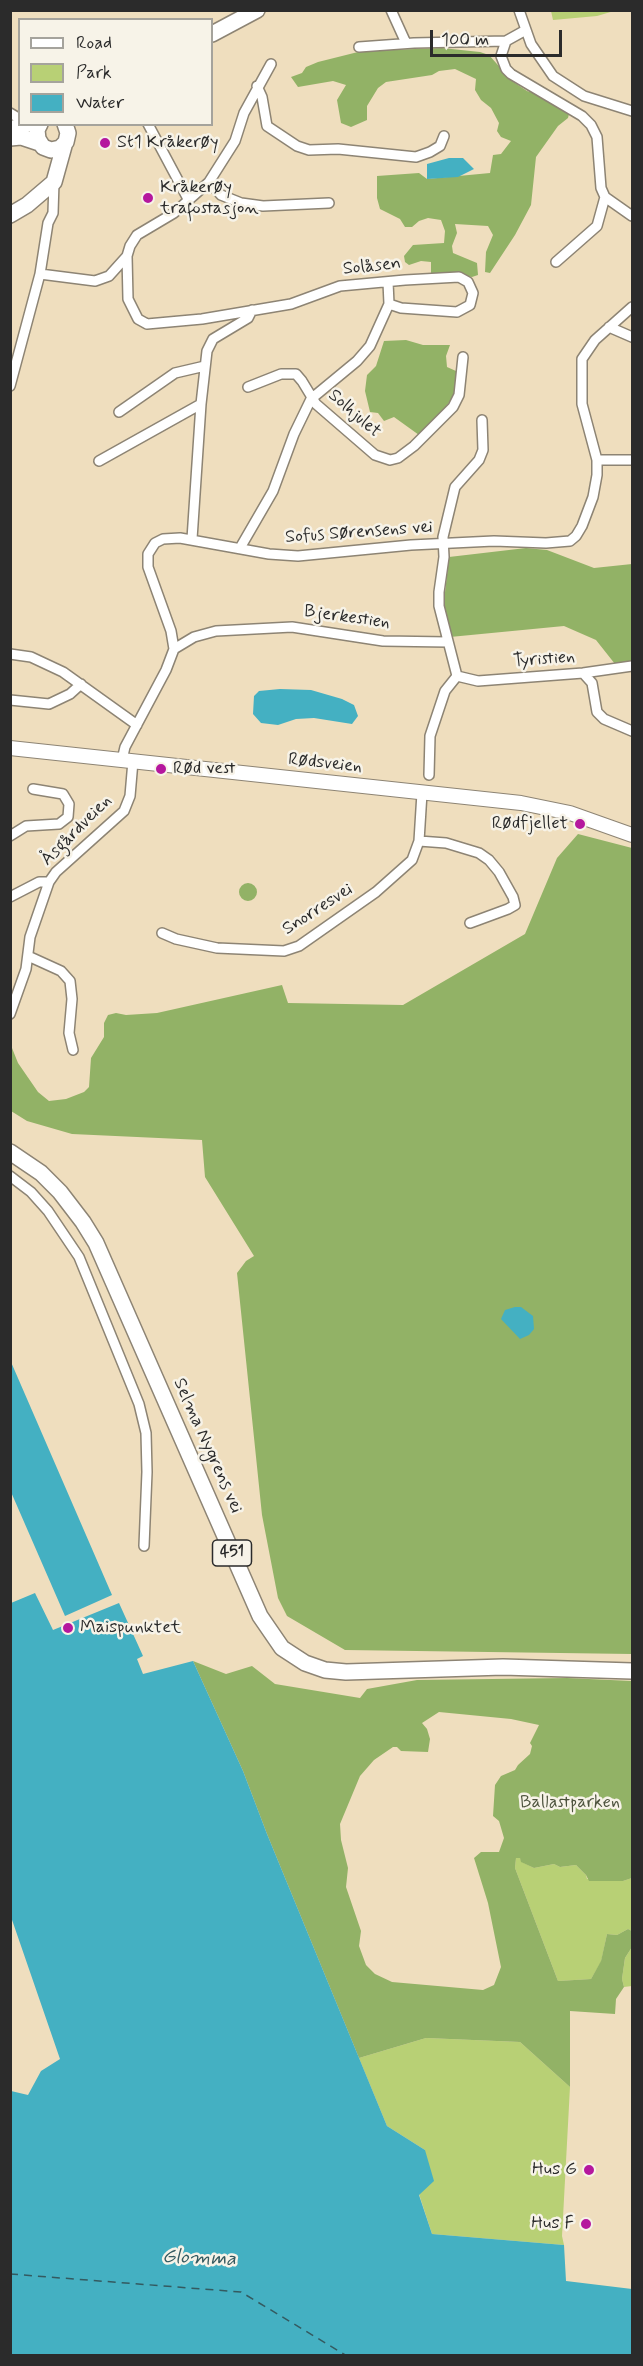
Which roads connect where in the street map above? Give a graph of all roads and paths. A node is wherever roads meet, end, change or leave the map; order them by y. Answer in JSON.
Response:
{"nodes":[{"id":1,"x":257,"y":10,"type":"edge"},
{"id":2,"x":391,"y":10,"type":"edge"},
{"id":3,"x":519,"y":10,"type":"edge"},
{"id":4,"x":524,"y":31,"type":"junction"},
{"id":5,"x":213,"y":33,"type":"edge"},
{"id":6,"x":506,"y":41,"type":"junction"},
{"id":7,"x":406,"y":43,"type":"junction"},
{"id":8,"x":359,"y":47,"type":"dead end"},
{"id":9,"x":271,"y":64,"type":"dead end"},
{"id":10,"x":257,"y":86,"type":"junction"},
{"id":11,"x":633,"y":111,"type":"edge"},
{"id":12,"x":39,"y":126,"type":"edge"},
{"id":13,"x":149,"y":126,"type":"edge"},
{"id":14,"x":68,"y":132,"type":"edge"},
{"id":15,"x":444,"y":136,"type":"dead end"},
{"id":16,"x":10,"y":138,"type":"edge"},
{"id":17,"x":41,"y":145,"type":"junction"},
{"id":18,"x":54,"y":182,"type":"junction"},
{"id":19,"x":209,"y":182,"type":"junction"},
{"id":20,"x":40,"y":194,"type":"junction"},
{"id":21,"x":605,"y":197,"type":"junction"},
{"id":22,"x":188,"y":199,"type":"junction"},
{"id":23,"x":329,"y":203,"type":"dead end"},
{"id":24,"x":10,"y":215,"type":"edge"},
{"id":25,"x":633,"y":216,"type":"edge"},
{"id":26,"x":127,"y":256,"type":"junction"},
{"id":27,"x":556,"y":262,"type":"dead end"},
{"id":28,"x":40,"y":274,"type":"junction"},
{"id":29,"x":388,"y":282,"type":"junction"},
{"id":30,"x":389,"y":304,"type":"junction"},
{"id":31,"x":633,"y":307,"type":"edge"},
{"id":32,"x":252,"y":310,"type":"junction"},
{"id":33,"x":609,"y":327,"type":"junction"},
{"id":34,"x":633,"y":337,"type":"edge"},
{"id":35,"x":463,"y":357,"type":"dead end"},
{"id":36,"x":205,"y":366,"type":"junction"},
{"id":37,"x":10,"y":386,"type":"edge"},
{"id":38,"x":248,"y":387,"type":"dead end"},
{"id":39,"x":311,"y":399,"type":"junction"},
{"id":40,"x":201,"y":404,"type":"junction"},
{"id":41,"x":119,"y":412,"type":"dead end"},
{"id":42,"x":482,"y":420,"type":"dead end"},
{"id":43,"x":597,"y":460,"type":"junction"},
{"id":44,"x":633,"y":460,"type":"edge"},
{"id":45,"x":99,"y":461,"type":"dead end"},
{"id":46,"x":192,"y":539,"type":"junction"},
{"id":47,"x":443,"y":544,"type":"junction"},
{"id":48,"x":240,"y":548,"type":"junction"},
{"id":49,"x":448,"y":642,"type":"junction"},
{"id":50,"x":174,"y":649,"type":"junction"},
{"id":51,"x":10,"y":654,"type":"edge"},
{"id":52,"x":633,"y":666,"type":"edge"},
{"id":53,"x":583,"y":674,"type":"junction"},
{"id":54,"x":458,"y":676,"type":"junction"},
{"id":55,"x":81,"y":684,"type":"junction"},
{"id":56,"x":10,"y":700,"type":"edge"},
{"id":57,"x":137,"y":725,"type":"junction"},
{"id":58,"x":633,"y":731,"type":"edge"},
{"id":59,"x":10,"y":748,"type":"edge"},
{"id":60,"x":128,"y":760,"type":"junction"},
{"id":61,"x":429,"y":775,"type":"dead end"},
{"id":62,"x":33,"y":789,"type":"dead end"},
{"id":63,"x":422,"y":793,"type":"junction"},
{"id":64,"x":633,"y":835,"type":"edge"},
{"id":65,"x":10,"y":836,"type":"edge"},
{"id":66,"x":419,"y":841,"type":"junction"},
{"id":67,"x":49,"y":882,"type":"junction"},
{"id":68,"x":10,"y":897,"type":"edge"},
{"id":69,"x":471,"y":922,"type":"dead end"},
{"id":70,"x":162,"y":933,"type":"dead end"},
{"id":71,"x":28,"y":956,"type":"junction"},
{"id":72,"x":10,"y":1014,"type":"edge"},
{"id":73,"x":73,"y":1050,"type":"dead end"},
{"id":74,"x":10,"y":1152,"type":"edge"},
{"id":75,"x":10,"y":1176,"type":"edge"},
{"id":76,"x":144,"y":1546,"type":"dead end"},
{"id":77,"x":633,"y":1671,"type":"edge"}],
"edges":[{"from":1,"to":5,"type":"main road"},
{"from":2,"to":7,"type":"street"},
{"from":3,"to":4,"type":"street"},
{"from":4,"to":6,"type":"street"},
{"from":4,"to":11,"type":"street"},
{"from":6,"to":7,"type":"street"},
{"from":6,"to":21,"type":"street"},
{"from":7,"to":8,"type":"street"},
{"from":9,"to":10,"type":"street"},
{"from":10,"to":15,"type":"street"},
{"from":10,"to":19,"type":"street"},
{"from":12,"to":17,"type":"main road"},
{"from":13,"to":22,"type":"street"},
{"from":14,"to":17,"type":"main road"},
{"from":14,"to":18,"type":"main road"},
{"from":16,"to":17,"type":"main road"},
{"from":17,"to":20,"type":"main road"},
{"from":18,"to":20,"type":"main road"},
{"from":18,"to":28,"type":"street"},
{"from":19,"to":22,"type":"street"},
{"from":19,"to":23,"type":"street"},
{"from":20,"to":24,"type":"main road"},
{"from":21,"to":25,"type":"street"},
{"from":21,"to":27,"type":"street"},
{"from":22,"to":26,"type":"street"},
{"from":26,"to":28,"type":"street"},
{"from":26,"to":32,"type":"street","name":"Solåsen"},
{"from":28,"to":37,"type":"street"},
{"from":29,"to":30,"type":"street"},
{"from":29,"to":30,"type":"street","name":"Solåsen"},
{"from":29,"to":32,"type":"street","name":"Solåsen"},
{"from":30,"to":39,"type":"street"},
{"from":31,"to":33,"type":"street"},
{"from":32,"to":36,"type":"street"},
{"from":33,"to":34,"type":"street"},
{"from":33,"to":43,"type":"street"},
{"from":35,"to":39,"type":"street","name":"Solhjulet"},
{"from":36,"to":40,"type":"street"},
{"from":36,"to":41,"type":"street"},
{"from":38,"to":39,"type":"street","name":"Solhjulet"},
{"from":39,"to":48,"type":"street"},
{"from":40,"to":45,"type":"street"},
{"from":40,"to":46,"type":"street"},
{"from":42,"to":47,"type":"street"},
{"from":43,"to":44,"type":"street"},
{"from":43,"to":47,"type":"street","name":"Sofus Sørensens vei"},
{"from":46,"to":48,"type":"street","name":"Sofus Sørensens vei"},
{"from":46,"to":50,"type":"street","name":"Sofus Sørensens vei"},
{"from":47,"to":48,"type":"street","name":"Sofus Sørensens vei"},
{"from":47,"to":49,"type":"street"},
{"from":49,"to":50,"type":"street","name":"Bjerkestien"},
{"from":49,"to":54,"type":"street"},
{"from":50,"to":57,"type":"street"},
{"from":51,"to":55,"type":"street"},
{"from":52,"to":53,"type":"street","name":"Tyristien"},
{"from":53,"to":54,"type":"street","name":"Tyristien"},
{"from":53,"to":58,"type":"street"},
{"from":54,"to":61,"type":"street"},
{"from":55,"to":56,"type":"street"},
{"from":55,"to":57,"type":"street"},
{"from":57,"to":60,"type":"street"},
{"from":59,"to":60,"type":"street","name":"Rødsveien"},
{"from":60,"to":63,"type":"street","name":"Rødsveien"},
{"from":60,"to":67,"type":"street","name":"Åsgårdveien"},
{"from":62,"to":65,"type":"street"},
{"from":63,"to":64,"type":"street","name":"Rødsveien"},
{"from":63,"to":66,"type":"street","name":"Snorresvei"},
{"from":66,"to":69,"type":"street"},
{"from":66,"to":70,"type":"street","name":"Snorresvei"},
{"from":67,"to":68,"type":"street","name":"Åsgårdveien"},
{"from":67,"to":71,"type":"street"},
{"from":71,"to":72,"type":"street"},
{"from":71,"to":73,"type":"street"},
{"from":74,"to":77,"type":"main road","name":"Selma Nygrens vei","number":"451"},
{"from":75,"to":76,"type":"street"}]}
